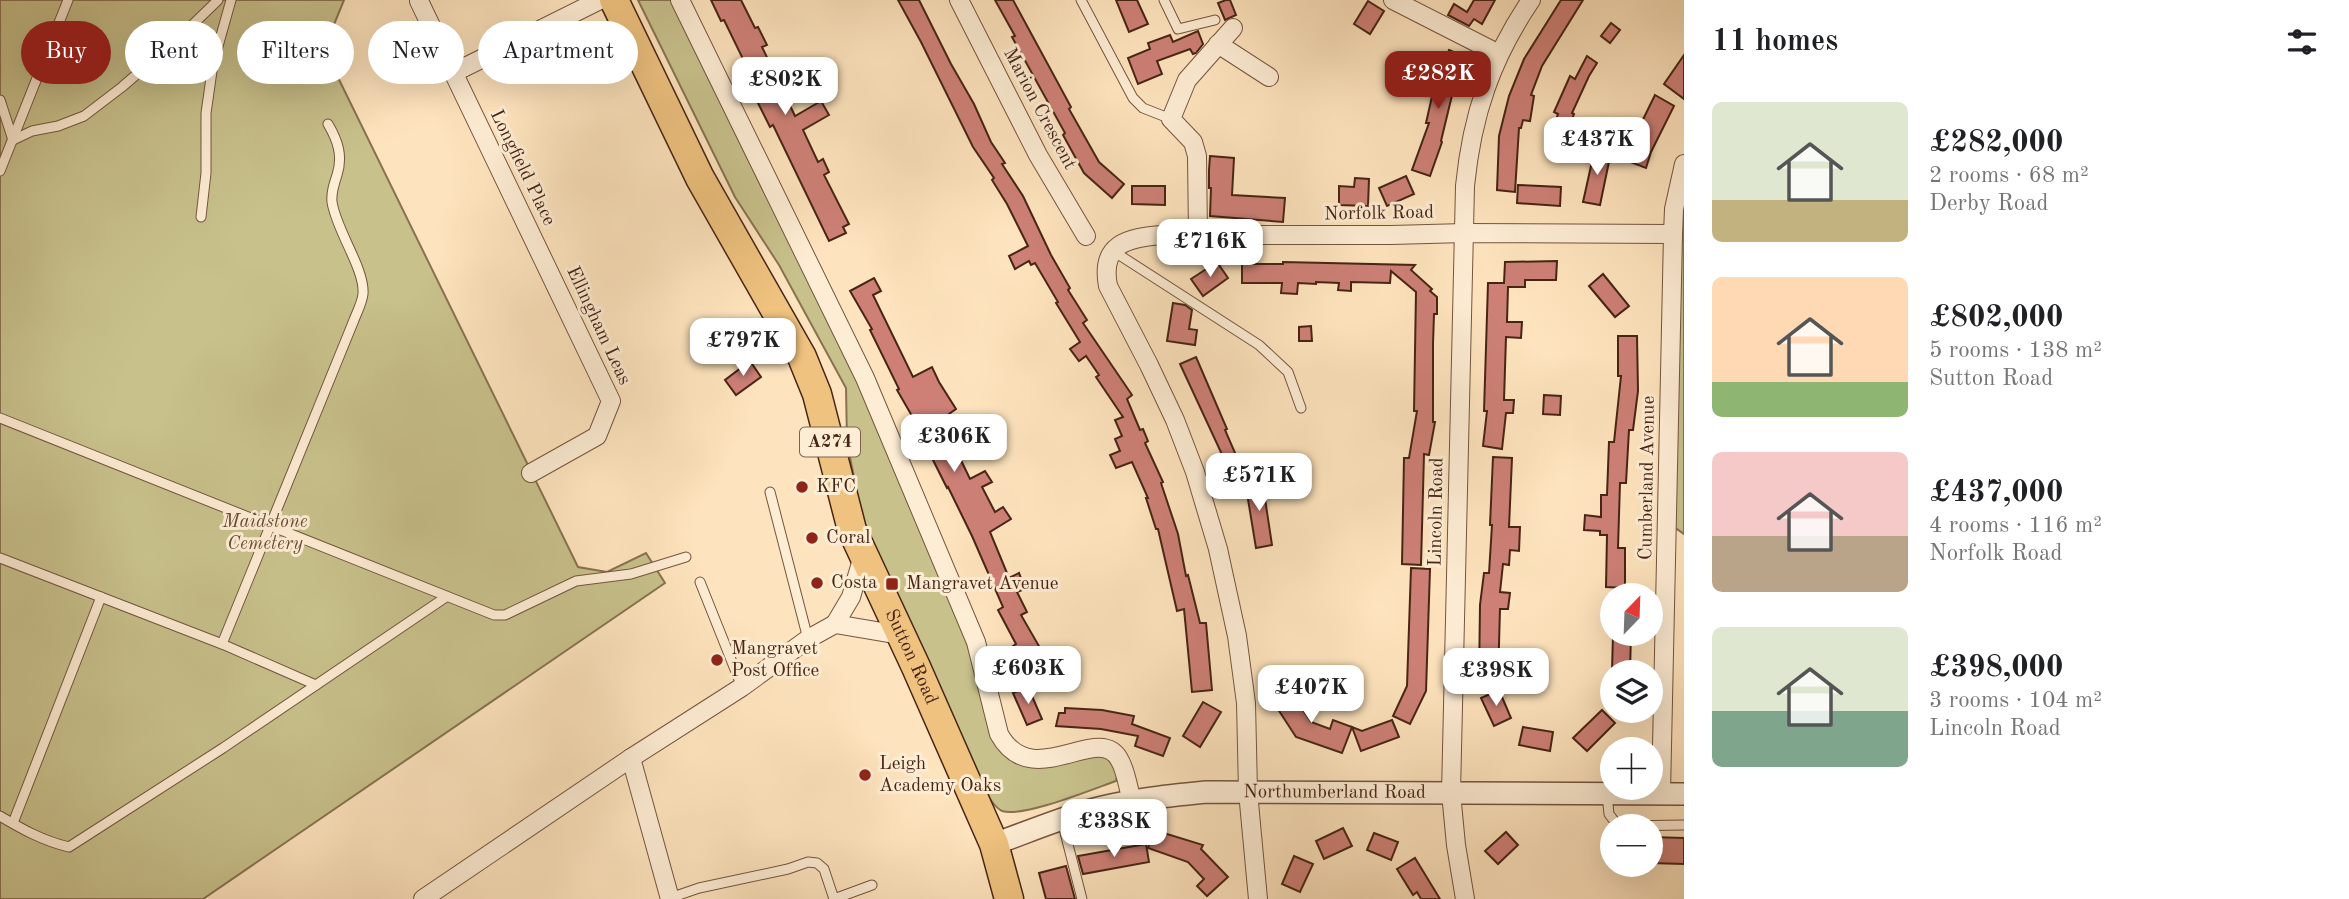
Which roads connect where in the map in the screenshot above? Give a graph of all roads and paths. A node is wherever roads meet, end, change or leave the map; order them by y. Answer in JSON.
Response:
{"nodes":[{"id":1,"x":68,"y":0,"type":"edge"},
{"id":2,"x":218,"y":0,"type":"edge"},
{"id":3,"x":231,"y":0,"type":"edge"},
{"id":4,"x":600,"y":0,"type":"edge"},
{"id":5,"x":614,"y":0,"type":"edge"},
{"id":6,"x":680,"y":0,"type":"edge"},
{"id":7,"x":959,"y":0,"type":"edge"},
{"id":8,"x":1081,"y":0,"type":"edge"},
{"id":9,"x":1164,"y":0,"type":"edge"},
{"id":10,"x":1393,"y":0,"type":"edge"},
{"id":11,"x":1531,"y":0,"type":"edge"},
{"id":12,"x":419,"y":1,"type":"edge"},
{"id":13,"x":1215,"y":20,"type":"dead end"},
{"id":14,"x":428,"y":21,"type":"edge"},
{"id":15,"x":1233,"y":28,"type":"dead end"},
{"id":16,"x":1218,"y":44,"type":"junction"},
{"id":17,"x":1499,"y":54,"type":"junction"},
{"id":18,"x":464,"y":68,"type":"edge"},
{"id":19,"x":1269,"y":77,"type":"dead end"},
{"id":20,"x":458,"y":84,"type":"edge"},
{"id":21,"x":0,"y":100,"type":"edge"},
{"id":22,"x":1171,"y":118,"type":"junction"},
{"id":23,"x":328,"y":124,"type":"dead end"},
{"id":24,"x":13,"y":140,"type":"junction"},
{"id":25,"x":1684,"y":164,"type":"edge"},
{"id":26,"x":0,"y":170,"type":"edge"},
{"id":27,"x":201,"y":217,"type":"dead end"},
{"id":28,"x":1465,"y":233,"type":"junction"},
{"id":29,"x":1673,"y":234,"type":"junction"},
{"id":30,"x":1198,"y":235,"type":"junction"},
{"id":31,"x":1086,"y":236,"type":"dead end"},
{"id":32,"x":535,"y":243,"type":"joint"},
{"id":33,"x":1114,"y":251,"type":"junction"},
{"id":34,"x":1301,"y":408,"type":"dead end"},
{"id":35,"x":0,"y":418,"type":"edge"},
{"id":36,"x":531,"y":473,"type":"dead end"},
{"id":37,"x":769,"y":492,"type":"dead end"},
{"id":38,"x":271,"y":527,"type":"junction"},
{"id":39,"x":1675,"y":545,"type":"edge"},
{"id":40,"x":686,"y":556,"type":"dead end"},
{"id":41,"x":863,"y":556,"type":"junction"},
{"id":42,"x":0,"y":558,"type":"edge"},
{"id":43,"x":699,"y":582,"type":"dead end"},
{"id":44,"x":101,"y":597,"type":"junction"},
{"id":45,"x":446,"y":597,"type":"junction"},
{"id":46,"x":835,"y":624,"type":"junction"},
{"id":47,"x":900,"y":635,"type":"junction"},
{"id":48,"x":808,"y":639,"type":"junction"},
{"id":49,"x":222,"y":644,"type":"junction"},
{"id":50,"x":316,"y":685,"type":"junction"},
{"id":51,"x":742,"y":687,"type":"junction"},
{"id":52,"x":631,"y":758,"type":"junction"},
{"id":53,"x":1663,"y":758,"type":"edge"},
{"id":54,"x":1248,"y":792,"type":"junction"},
{"id":55,"x":1451,"y":793,"type":"junction"},
{"id":56,"x":1663,"y":793,"type":"edge"},
{"id":57,"x":1600,"y":794,"type":"edge"},
{"id":58,"x":1684,"y":794,"type":"edge"},
{"id":59,"x":1608,"y":800,"type":"edge"},
{"id":60,"x":1132,"y":801,"type":"junction"},
{"id":61,"x":0,"y":816,"type":"edge"},
{"id":62,"x":1062,"y":819,"type":"junction"},
{"id":63,"x":13,"y":823,"type":"junction"},
{"id":64,"x":1684,"y":825,"type":"edge"},
{"id":65,"x":994,"y":844,"type":"junction"},
{"id":66,"x":872,"y":885,"type":"dead end"},
{"id":67,"x":670,"y":898,"type":"edge"},
{"id":68,"x":423,"y":899,"type":"edge"},
{"id":69,"x":1009,"y":899,"type":"edge"},
{"id":70,"x":1082,"y":899,"type":"edge"},
{"id":71,"x":1258,"y":899,"type":"edge"},
{"id":72,"x":1465,"y":899,"type":"edge"}],
"edges":[{"from":1,"to":24,"type":"lane"},
{"from":2,"to":24,"type":"lane"},
{"from":3,"to":27,"type":"lane"},
{"from":4,"to":18,"type":"street"},
{"from":5,"to":41,"type":"main road","name":"Sutton Road","number":"A274"},
{"from":6,"to":60,"type":"street"},
{"from":7,"to":31,"type":"street","name":"Marion Crescent"},
{"from":8,"to":22,"type":"lane"},
{"from":9,"to":13,"type":"lane"},
{"from":10,"to":17,"type":"street"},
{"from":11,"to":17,"type":"street","name":"Lincoln Road"},
{"from":12,"to":14,"type":"street","name":"Longfield Place"},
{"from":15,"to":16,"type":"street"},
{"from":16,"to":19,"type":"street"},
{"from":16,"to":22,"type":"street"},
{"from":17,"to":28,"type":"street","name":"Lincoln Road"},
{"from":20,"to":32,"type":"street","name":"Longfield Place"},
{"from":21,"to":24,"type":"lane"},
{"from":22,"to":30,"type":"street"},
{"from":23,"to":38,"type":"lane"},
{"from":24,"to":26,"type":"lane"},
{"from":25,"to":29,"type":"street","name":"Cumberland Avenue"},
{"from":28,"to":29,"type":"street","name":"Norfolk Road"},
{"from":28,"to":30,"type":"street","name":"Norfolk Road"},
{"from":28,"to":55,"type":"street","name":"Lincoln Road"},
{"from":29,"to":39,"type":"street","name":"Cumberland Avenue"},
{"from":30,"to":33,"type":"street","name":"Norfolk Road"},
{"from":32,"to":36,"type":"street","name":"Ellingham Leas"},
{"from":33,"to":34,"type":"lane"},
{"from":33,"to":54,"type":"street"},
{"from":35,"to":38,"type":"lane"},
{"from":37,"to":48,"type":"lane"},
{"from":38,"to":45,"type":"lane"},
{"from":38,"to":49,"type":"lane"},
{"from":39,"to":53,"type":"street","name":"Cumberland Avenue"},
{"from":40,"to":45,"type":"lane"},
{"from":41,"to":46,"type":"street"},
{"from":41,"to":47,"type":"main road","name":"Sutton Road","number":"A274"},
{"from":42,"to":44,"type":"lane"},
{"from":43,"to":51,"type":"lane"},
{"from":44,"to":49,"type":"lane"},
{"from":44,"to":63,"type":"lane"},
{"from":45,"to":50,"type":"lane"},
{"from":46,"to":47,"type":"street"},
{"from":46,"to":48,"type":"street"},
{"from":47,"to":65,"type":"main road","name":"Sutton Road","number":"A274"},
{"from":48,"to":51,"type":"street"},
{"from":49,"to":50,"type":"lane"},
{"from":50,"to":63,"type":"lane"},
{"from":51,"to":52,"type":"street"},
{"from":52,"to":67,"type":"street"},
{"from":52,"to":68,"type":"street"},
{"from":54,"to":55,"type":"street","name":"Northumberland Road"},
{"from":54,"to":60,"type":"street","name":"Northumberland Road"},
{"from":54,"to":71,"type":"street"},
{"from":55,"to":57,"type":"street","name":"Northumberland Road"},
{"from":55,"to":72,"type":"street","name":"Lincoln Road"},
{"from":56,"to":58,"type":"street","name":"Northumberland Road"},
{"from":59,"to":64,"type":"lane"},
{"from":60,"to":62,"type":"street","name":"Northumberland Road"},
{"from":61,"to":63,"type":"lane"},
{"from":62,"to":65,"type":"street","name":"Northumberland Road"},
{"from":62,"to":70,"type":"lane"},
{"from":65,"to":69,"type":"main road","name":"Sutton Road","number":"A274"},
{"from":66,"to":67,"type":"lane"}]}
